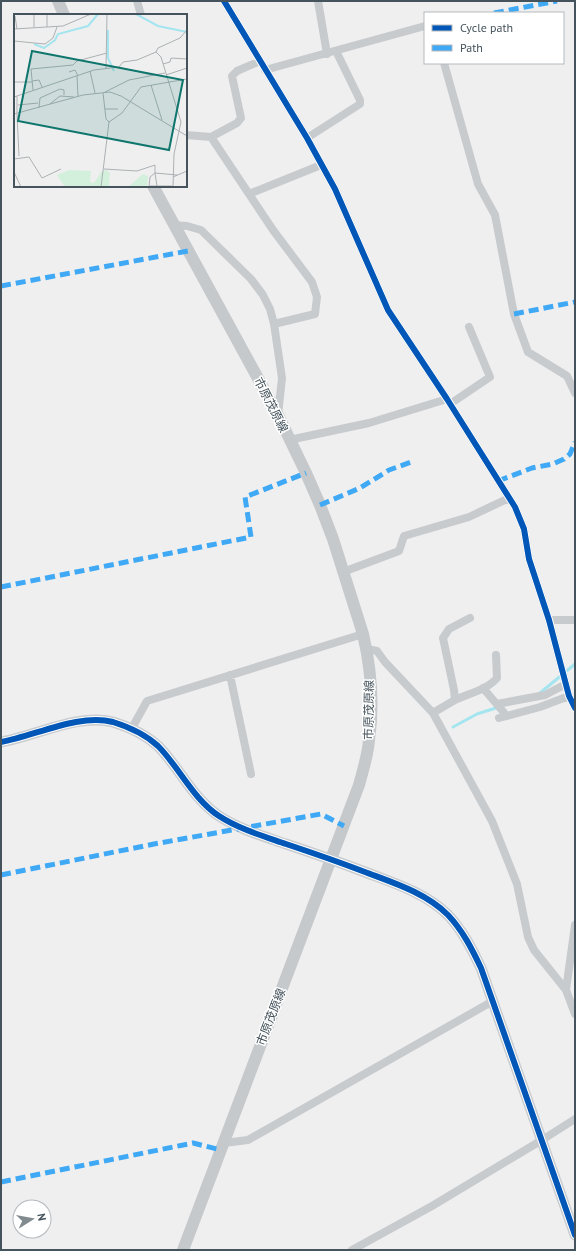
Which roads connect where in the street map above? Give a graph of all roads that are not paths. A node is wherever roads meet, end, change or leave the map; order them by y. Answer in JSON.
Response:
{"nodes":[{"id":1,"x":58,"y":1,"type":"edge"},
{"id":2,"x":137,"y":1,"type":"edge"},
{"id":3,"x":224,"y":1,"type":"edge"},
{"id":4,"x":318,"y":1,"type":"edge"},
{"id":5,"x":64,"y":14,"type":"edge"},
{"id":6,"x":141,"y":14,"type":"edge"},
{"id":7,"x":424,"y":26,"type":"edge"},
{"id":8,"x":336,"y":51,"type":"junction"},
{"id":9,"x":327,"y":54,"type":"junction"},
{"id":10,"x":260,"y":61,"type":"junction"},
{"id":11,"x":444,"y":64,"type":"edge"},
{"id":12,"x":265,"y":70,"type":"junction"},
{"id":13,"x":187,"y":135,"type":"edge"},
{"id":14,"x":211,"y":137,"type":"junction"},
{"id":15,"x":307,"y":138,"type":"junction"},
{"id":16,"x":321,"y":165,"type":"junction"},
{"id":17,"x":154,"y":187,"type":"edge"},
{"id":18,"x":249,"y":194,"type":"junction"},
{"id":19,"x":174,"y":225,"type":"junction"},
{"id":20,"x":274,"y":324,"type":"junction"},
{"id":21,"x":469,"y":327,"type":"dead end"},
{"id":22,"x":575,"y":393,"type":"edge"},
{"id":23,"x":448,"y":401,"type":"junction"},
{"id":24,"x":278,"y":415,"type":"junction"},
{"id":25,"x":289,"y":440,"type":"junction"},
{"id":26,"x":509,"y":498,"type":"junction"},
{"id":27,"x":344,"y":572,"type":"junction"},
{"id":28,"x":470,"y":618,"type":"dead end"},
{"id":29,"x":549,"y":620,"type":"junction"},
{"id":30,"x":575,"y":620,"type":"edge"},
{"id":31,"x":363,"y":634,"type":"junction"},
{"id":32,"x":367,"y":649,"type":"junction"},
{"id":33,"x":496,"y":655,"type":"dead end"},
{"id":34,"x":230,"y":675,"type":"junction"},
{"id":35,"x":566,"y":684,"type":"junction"},
{"id":36,"x":484,"y":688,"type":"junction"},
{"id":37,"x":569,"y":696,"type":"junction"},
{"id":38,"x":455,"y":700,"type":"junction"},
{"id":39,"x":498,"y":704,"type":"junction"},
{"id":40,"x":575,"y":708,"type":"edge"},
{"id":41,"x":433,"y":713,"type":"junction"},
{"id":42,"x":132,"y":728,"type":"junction"},
{"id":43,"x":1,"y":742,"type":"edge"},
{"id":44,"x":250,"y":774,"type":"dead end"},
{"id":45,"x":331,"y":859,"type":"junction"},
{"id":46,"x":575,"y":925,"type":"edge"},
{"id":47,"x":566,"y":990,"type":"junction"},
{"id":48,"x":493,"y":1001,"type":"junction"},
{"id":49,"x":575,"y":1014,"type":"edge"},
{"id":50,"x":575,"y":1119,"type":"edge"},
{"id":51,"x":542,"y":1140,"type":"junction"},
{"id":52,"x":224,"y":1143,"type":"junction"},
{"id":53,"x":575,"y":1235,"type":"edge"},
{"id":54,"x":183,"y":1250,"type":"edge"},
{"id":55,"x":352,"y":1250,"type":"edge"}],
"edges":[{"from":1,"to":5,"type":"main road"},
{"from":2,"to":6,"type":"street"},
{"from":3,"to":10,"type":"street"},
{"from":4,"to":9,"type":"street"},
{"from":7,"to":8,"type":"street"},
{"from":8,"to":9,"type":"street"},
{"from":8,"to":15,"type":"street"},
{"from":9,"to":12,"type":"street"},
{"from":10,"to":12,"type":"street"},
{"from":10,"to":14,"type":"street"},
{"from":11,"to":22,"type":"street"},
{"from":12,"to":15,"type":"street"},
{"from":13,"to":14,"type":"street"},
{"from":14,"to":18,"type":"street"},
{"from":15,"to":16,"type":"street"},
{"from":16,"to":18,"type":"street"},
{"from":16,"to":23,"type":"street"},
{"from":17,"to":19,"type":"main road","name":"市原茂原線"},
{"from":18,"to":20,"type":"street"},
{"from":19,"to":20,"type":"street"},
{"from":19,"to":24,"type":"main road","name":"市原茂原線"},
{"from":20,"to":24,"type":"street"},
{"from":21,"to":23,"type":"street"},
{"from":23,"to":25,"type":"street"},
{"from":23,"to":26,"type":"street"},
{"from":24,"to":25,"type":"main road","name":"市原茂原線"},
{"from":25,"to":27,"type":"main road","name":"市原茂原線"},
{"from":26,"to":27,"type":"street"},
{"from":26,"to":29,"type":"street"},
{"from":27,"to":31,"type":"main road","name":"市原茂原線"},
{"from":28,"to":38,"type":"street"},
{"from":29,"to":30,"type":"street"},
{"from":29,"to":35,"type":"street"},
{"from":31,"to":32,"type":"main road","name":"市原茂原線"},
{"from":31,"to":34,"type":"street"},
{"from":32,"to":41,"type":"street"},
{"from":32,"to":45,"type":"main road","name":"市原茂原線"},
{"from":33,"to":36,"type":"street"},
{"from":34,"to":42,"type":"street"},
{"from":34,"to":44,"type":"street"},
{"from":35,"to":37,"type":"street"},
{"from":35,"to":39,"type":"street"},
{"from":36,"to":38,"type":"street"},
{"from":36,"to":39,"type":"street"},
{"from":37,"to":39,"type":"street"},
{"from":37,"to":40,"type":"street"},
{"from":38,"to":41,"type":"street"},
{"from":41,"to":47,"type":"street"},
{"from":42,"to":43,"type":"street"},
{"from":42,"to":45,"type":"street"},
{"from":45,"to":48,"type":"street"},
{"from":45,"to":52,"type":"main road","name":"市原茂原線"},
{"from":46,"to":47,"type":"street"},
{"from":47,"to":49,"type":"street"},
{"from":48,"to":51,"type":"street"},
{"from":48,"to":52,"type":"street"},
{"from":50,"to":51,"type":"street"},
{"from":51,"to":53,"type":"street"},
{"from":51,"to":55,"type":"street"},
{"from":52,"to":54,"type":"main road","name":"市原茂原線"}]}
